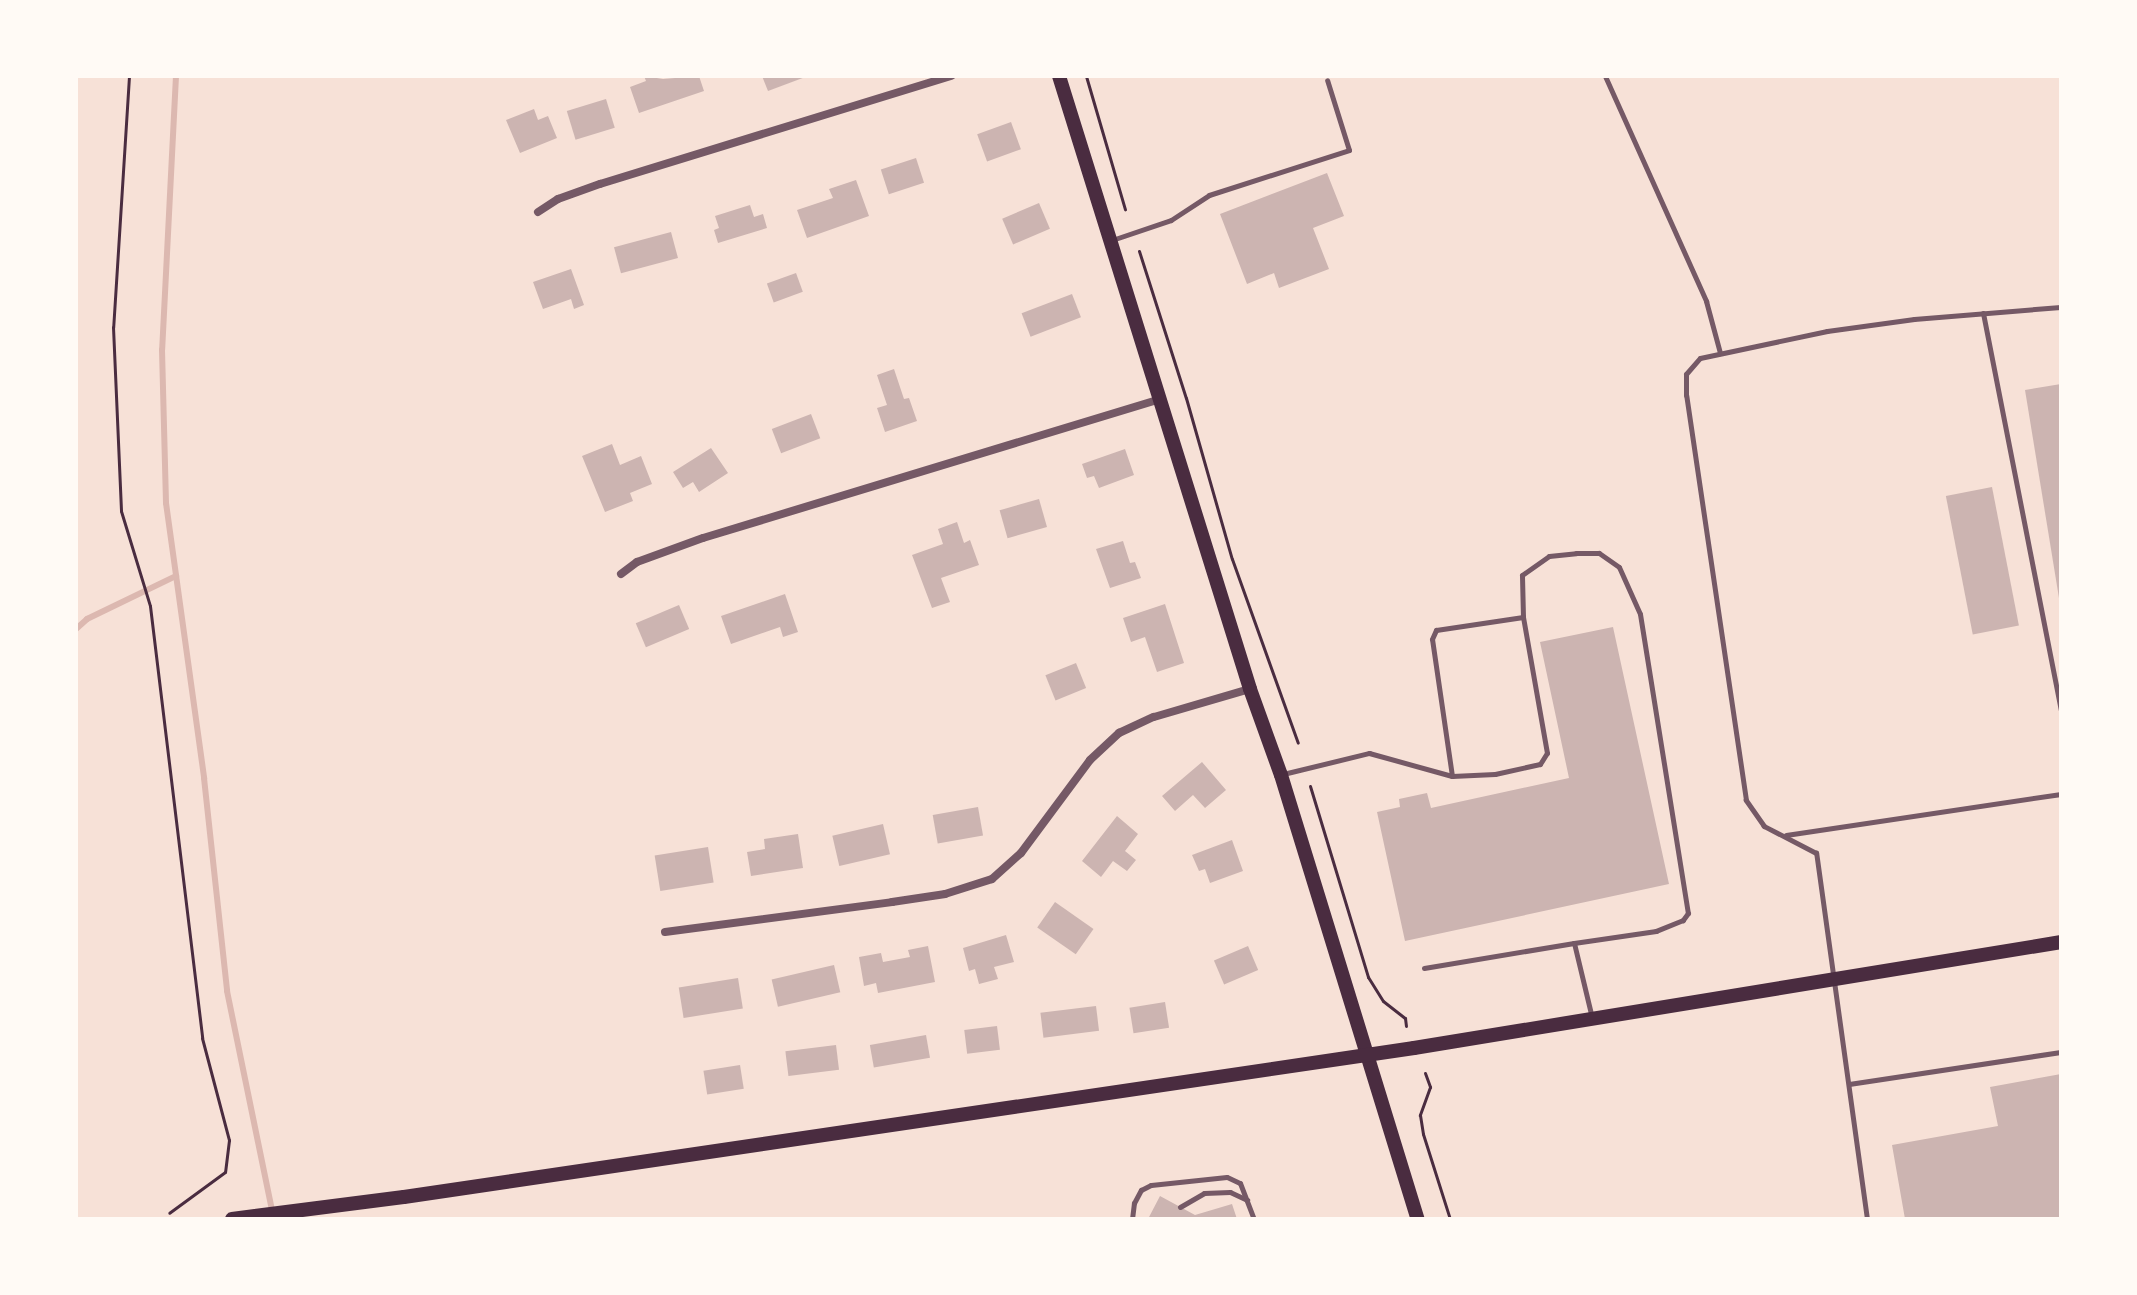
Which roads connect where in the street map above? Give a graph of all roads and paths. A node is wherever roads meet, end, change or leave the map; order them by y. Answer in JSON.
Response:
{"nodes":[{"id":1,"x":129,"y":76,"type":"edge"},
{"id":2,"x":952,"y":76,"type":"edge"},
{"id":3,"x":1059,"y":76,"type":"edge"},
{"id":4,"x":1086,"y":76,"type":"edge"},
{"id":5,"x":1605,"y":76,"type":"edge"},
{"id":6,"x":1327,"y":80,"type":"dead end"},
{"id":7,"x":1125,"y":209,"type":"dead end"},
{"id":8,"x":538,"y":212,"type":"dead end"},
{"id":9,"x":1112,"y":241,"type":"junction"},
{"id":10,"x":1139,"y":251,"type":"dead end"},
{"id":11,"x":2061,"y":307,"type":"edge"},
{"id":12,"x":1983,"y":313,"type":"junction"},
{"id":13,"x":1720,"y":353,"type":"junction"},
{"id":14,"x":1161,"y":399,"type":"junction"},
{"id":15,"x":621,"y":574,"type":"dead end"},
{"id":16,"x":1523,"y":617,"type":"junction"},
{"id":17,"x":1250,"y":689,"type":"junction"},
{"id":18,"x":2061,"y":710,"type":"edge"},
{"id":19,"x":1298,"y":743,"type":"dead end"},
{"id":20,"x":1281,"y":775,"type":"junction"},
{"id":21,"x":1452,"y":776,"type":"junction"},
{"id":22,"x":1310,"y":786,"type":"dead end"},
{"id":23,"x":2061,"y":794,"type":"edge"},
{"id":24,"x":2061,"y":828,"type":"edge"},
{"id":25,"x":1785,"y":835,"type":"junction"},
{"id":26,"x":2061,"y":843,"type":"edge"},
{"id":27,"x":665,"y":932,"type":"dead end"},
{"id":28,"x":2061,"y":942,"type":"edge"},
{"id":29,"x":1574,"y":943,"type":"junction"},
{"id":30,"x":1424,"y":968,"type":"dead end"},
{"id":31,"x":1832,"y":977,"type":"junction"},
{"id":32,"x":1592,"y":1018,"type":"junction"},
{"id":33,"x":1406,"y":1026,"type":"dead end"},
{"id":34,"x":2061,"y":1052,"type":"edge"},
{"id":35,"x":1368,"y":1055,"type":"junction"},
{"id":36,"x":1425,"y":1073,"type":"dead end"},
{"id":37,"x":1849,"y":1084,"type":"junction"},
{"id":38,"x":1248,"y":1200,"type":"junction"},
{"id":39,"x":1180,"y":1207,"type":"dead end"},
{"id":40,"x":169,"y":1213,"type":"dead end"},
{"id":41,"x":232,"y":1219,"type":"edge"},
{"id":42,"x":1132,"y":1219,"type":"edge"},
{"id":43,"x":1254,"y":1219,"type":"edge"},
{"id":44,"x":1418,"y":1219,"type":"edge"},
{"id":45,"x":1450,"y":1219,"type":"edge"},
{"id":46,"x":1867,"y":1219,"type":"edge"}],
"edges":[{"from":1,"to":40,"type":"path"},
{"from":2,"to":8,"type":"street"},
{"from":3,"to":9,"type":"main road"},
{"from":4,"to":7,"type":"path"},
{"from":5,"to":13,"type":"lane"},
{"from":6,"to":9,"type":"lane"},
{"from":9,"to":14,"type":"main road"},
{"from":10,"to":19,"type":"path"},
{"from":11,"to":12,"type":"lane"},
{"from":12,"to":13,"type":"lane"},
{"from":12,"to":18,"type":"lane"},
{"from":13,"to":25,"type":"lane"},
{"from":14,"to":15,"type":"street"},
{"from":14,"to":17,"type":"main road"},
{"from":16,"to":21,"type":"lane"},
{"from":16,"to":21,"type":"lane"},
{"from":16,"to":29,"type":"lane"},
{"from":17,"to":20,"type":"main road"},
{"from":17,"to":27,"type":"street"},
{"from":20,"to":21,"type":"lane"},
{"from":20,"to":35,"type":"main road"},
{"from":22,"to":33,"type":"path"},
{"from":23,"to":25,"type":"lane"},
{"from":24,"to":26,"type":"lane"},
{"from":25,"to":31,"type":"lane"},
{"from":28,"to":31,"type":"main road"},
{"from":29,"to":30,"type":"lane"},
{"from":29,"to":32,"type":"lane"},
{"from":31,"to":32,"type":"main road"},
{"from":31,"to":37,"type":"lane"},
{"from":32,"to":35,"type":"main road"},
{"from":34,"to":37,"type":"lane"},
{"from":35,"to":41,"type":"main road"},
{"from":35,"to":44,"type":"main road"},
{"from":36,"to":45,"type":"path"},
{"from":37,"to":46,"type":"lane"},
{"from":38,"to":39,"type":"lane"},
{"from":38,"to":42,"type":"lane"},
{"from":38,"to":43,"type":"lane"}]}
